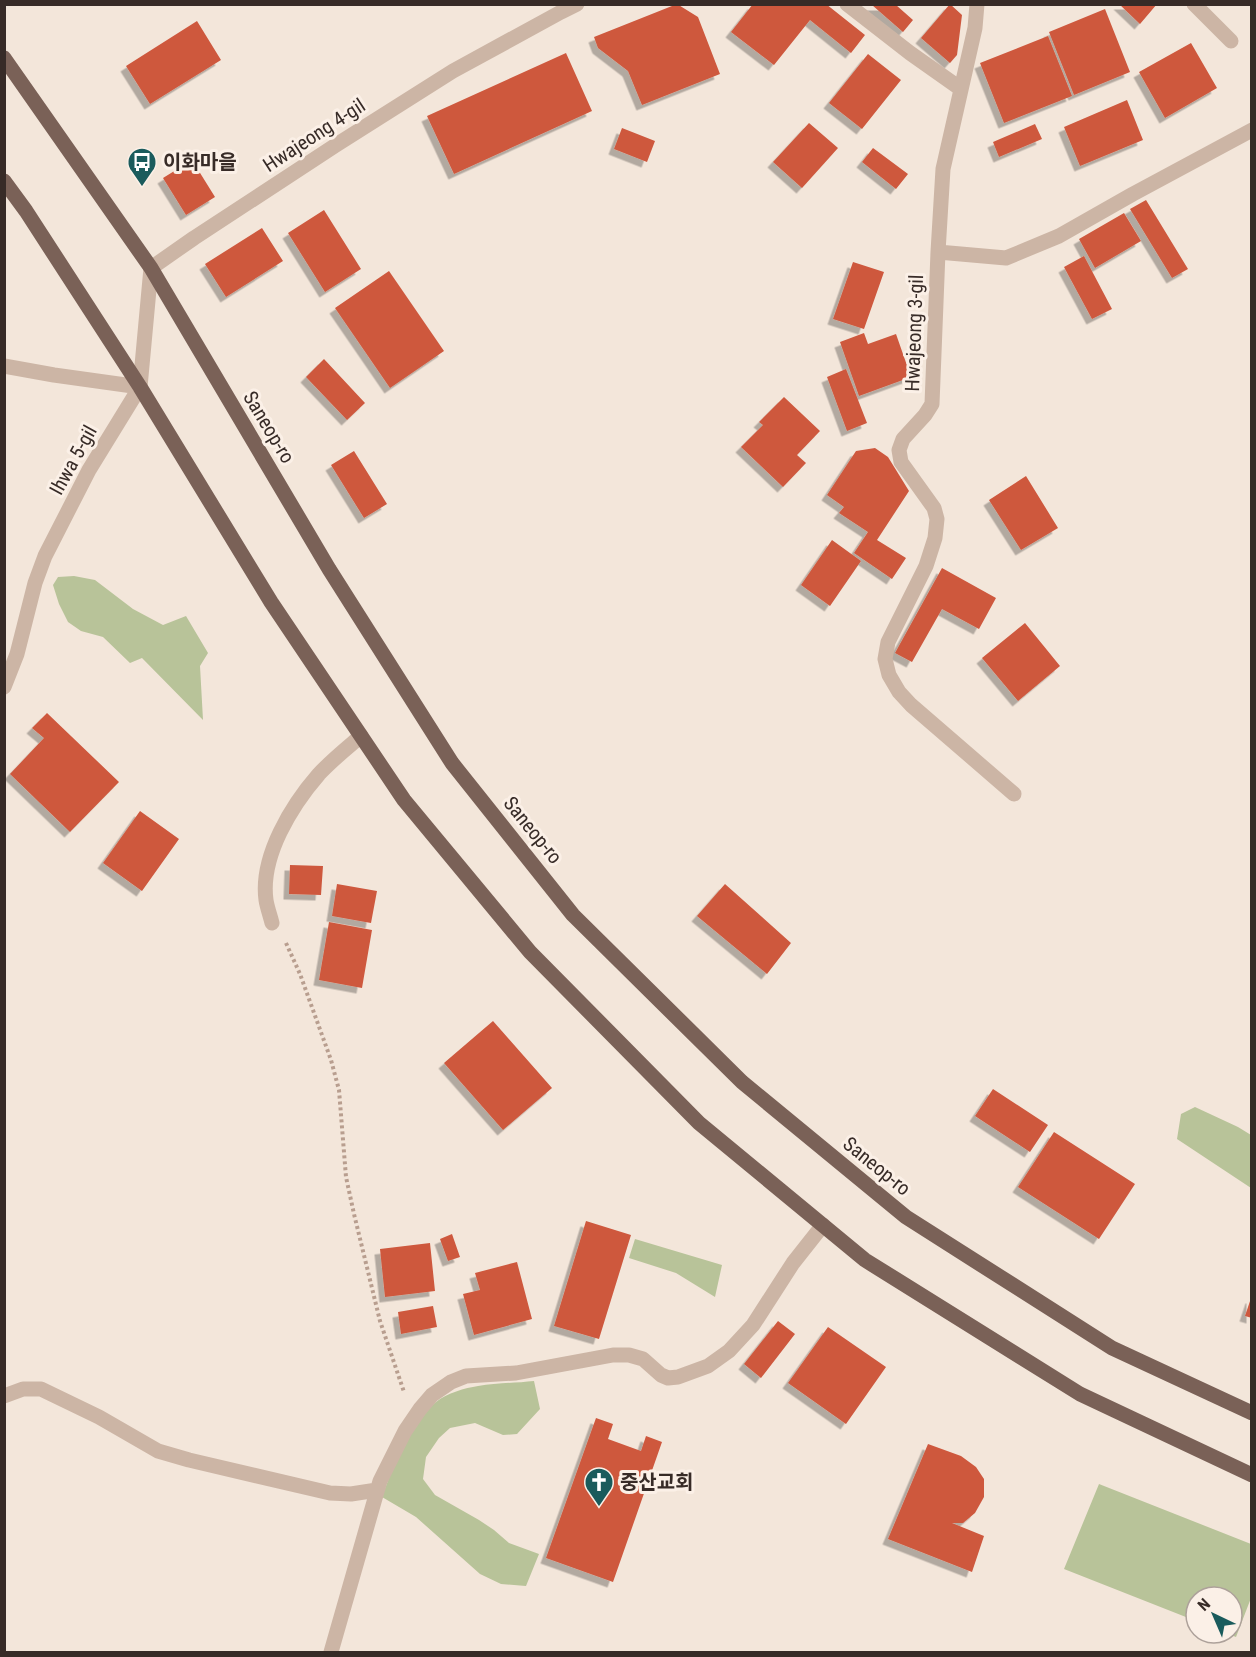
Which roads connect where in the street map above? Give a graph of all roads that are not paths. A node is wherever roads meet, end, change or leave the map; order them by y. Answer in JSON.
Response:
{"nodes":[{"id":1,"x":577,"y":4,"type":"edge"},
{"id":2,"x":847,"y":4,"type":"edge"},
{"id":3,"x":977,"y":4,"type":"edge"},
{"id":4,"x":1194,"y":4,"type":"edge"},
{"id":5,"x":1231,"y":41,"type":"dead end"},
{"id":6,"x":9,"y":64,"type":"edge"},
{"id":7,"x":961,"y":89,"type":"junction"},
{"id":8,"x":1251,"y":130,"type":"edge"},
{"id":9,"x":4,"y":181,"type":"edge"},
{"id":10,"x":938,"y":252,"type":"junction"},
{"id":11,"x":151,"y":268,"type":"junction"},
{"id":12,"x":4,"y":366,"type":"edge"},
{"id":13,"x":140,"y":387,"type":"junction"},
{"id":14,"x":4,"y":687,"type":"edge"},
{"id":15,"x":361,"y":736,"type":"junction"},
{"id":16,"x":1014,"y":794,"type":"dead end"},
{"id":17,"x":272,"y":923,"type":"road end"},
{"id":18,"x":823,"y":1225,"type":"junction"},
{"id":19,"x":4,"y":1396,"type":"edge"},
{"id":20,"x":1251,"y":1413,"type":"edge"},
{"id":21,"x":1251,"y":1475,"type":"edge"},
{"id":22,"x":377,"y":1490,"type":"junction"},
{"id":23,"x":331,"y":1653,"type":"edge"}],
"edges":[{"from":1,"to":11,"type":"street","name":"Hwajeong 4-gil"},
{"from":2,"to":7,"type":"street"},
{"from":3,"to":7,"type":"street","name":"Hwajeong 3-gil"},
{"from":4,"to":5,"type":"street"},
{"from":6,"to":11,"type":"main road","name":"Saneop-ro"},
{"from":7,"to":10,"type":"street","name":"Hwajeong 3-gil"},
{"from":8,"to":10,"type":"street"},
{"from":9,"to":13,"type":"main road"},
{"from":10,"to":16,"type":"street","name":"Hwajeong 3-gil"},
{"from":11,"to":13,"type":"street"},
{"from":11,"to":20,"type":"main road","name":"Saneop-ro"},
{"from":12,"to":13,"type":"street"},
{"from":13,"to":14,"type":"street","name":"Ihwa 5-gil"},
{"from":13,"to":15,"type":"main road"},
{"from":15,"to":17,"type":"street"},
{"from":15,"to":18,"type":"main road"},
{"from":18,"to":21,"type":"main road"},
{"from":18,"to":22,"type":"street"},
{"from":19,"to":22,"type":"street"},
{"from":22,"to":23,"type":"street"}]}
